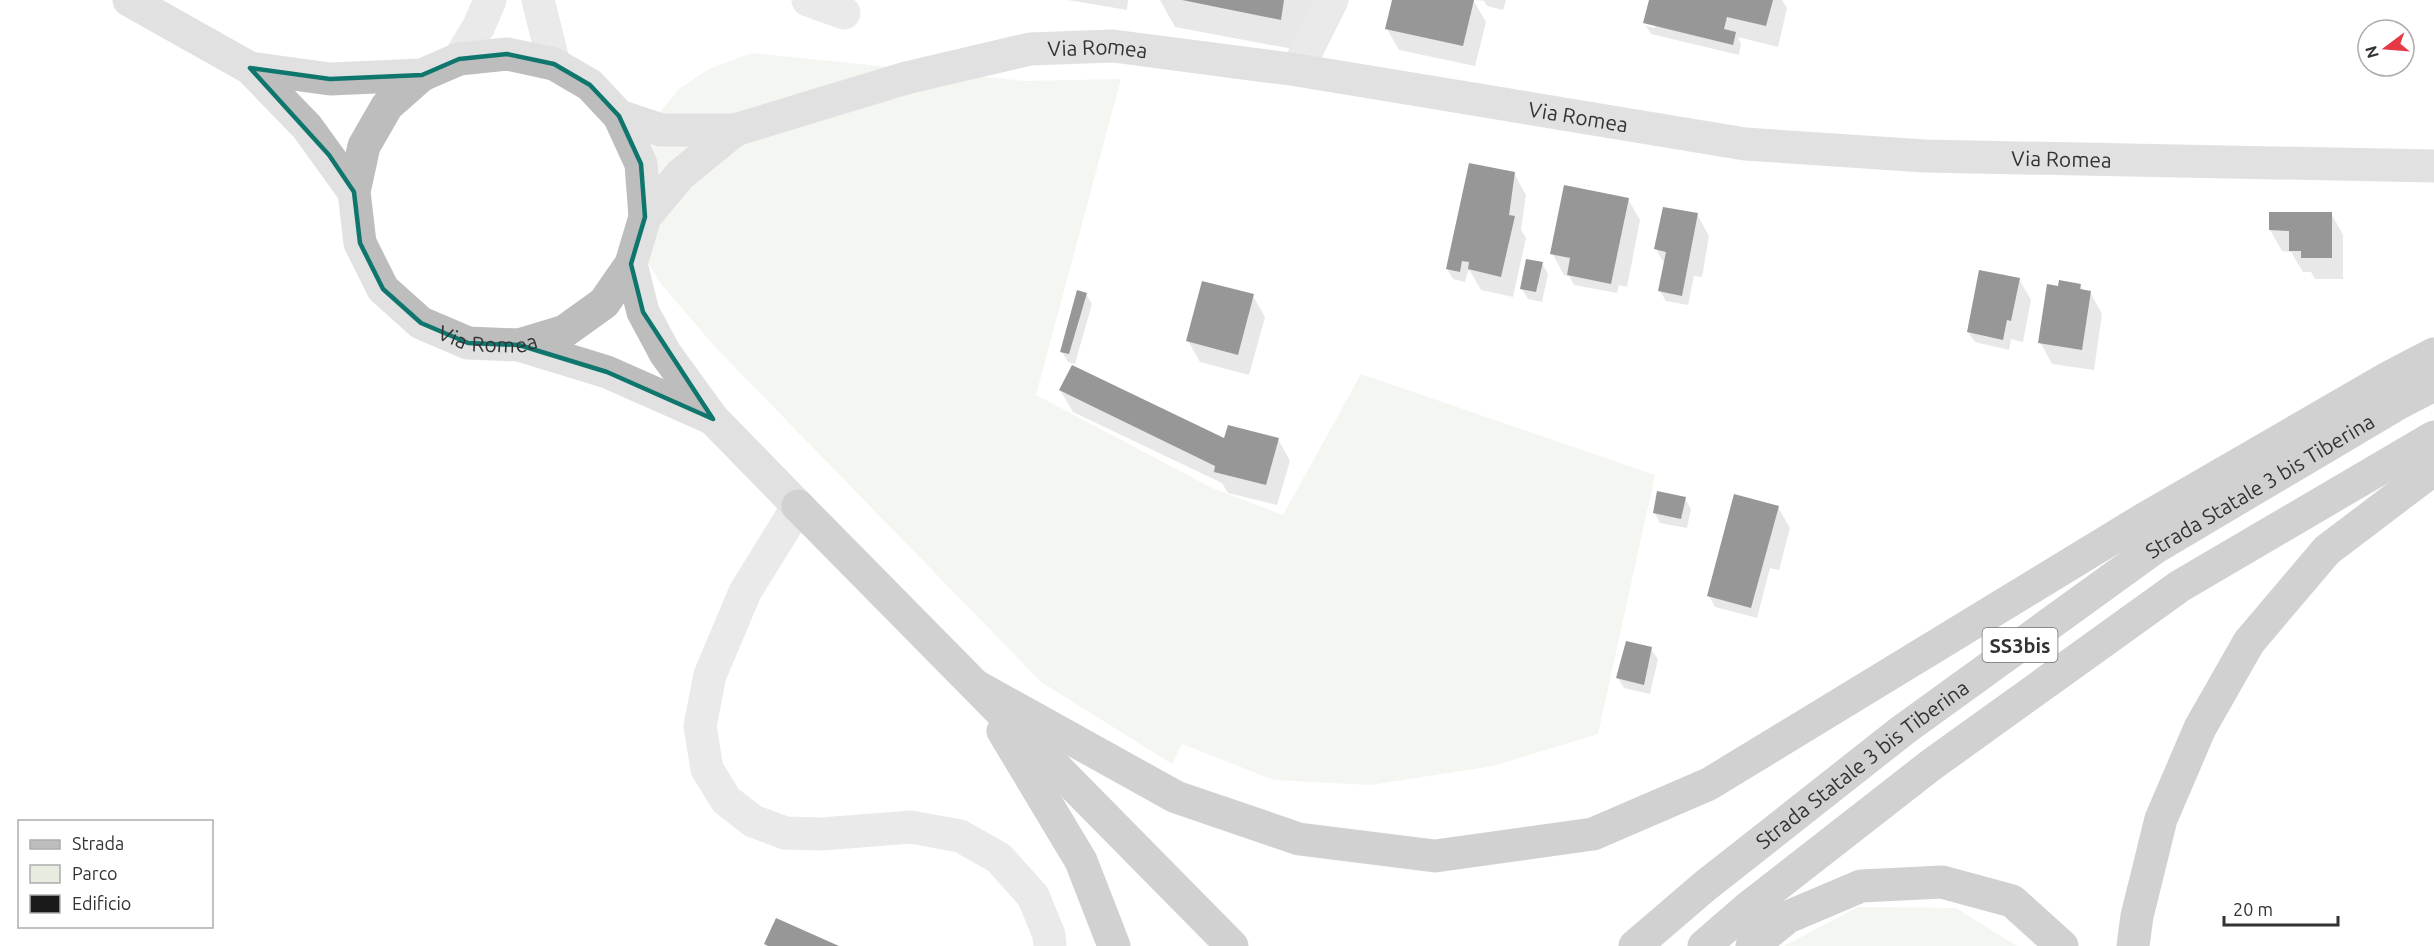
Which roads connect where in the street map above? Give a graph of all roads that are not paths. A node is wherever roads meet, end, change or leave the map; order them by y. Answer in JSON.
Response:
{"nodes":[{"id":1,"x":129,"y":0,"type":"edge"},
{"id":2,"x":490,"y":0,"type":"edge"},
{"id":3,"x":538,"y":0,"type":"edge"},
{"id":4,"x":808,"y":0,"type":"edge"},
{"id":5,"x":1332,"y":0,"type":"edge"},
{"id":6,"x":844,"y":13,"type":"dead end"},
{"id":7,"x":459,"y":59,"type":"junction"},
{"id":8,"x":554,"y":64,"type":"junction"},
{"id":9,"x":250,"y":68,"type":"junction"},
{"id":10,"x":1297,"y":70,"type":"junction"},
{"id":11,"x":422,"y":75,"type":"junction"},
{"id":12,"x":619,"y":116,"type":"junction"},
{"id":13,"x":735,"y":130,"type":"junction"},
{"id":14,"x":2434,"y":166,"type":"edge"},
{"id":15,"x":354,"y":192,"type":"junction"},
{"id":16,"x":645,"y":217,"type":"junction"},
{"id":17,"x":631,"y":264,"type":"junction"},
{"id":18,"x":519,"y":345,"type":"junction"},
{"id":19,"x":2434,"y":354,"type":"edge"},
{"id":20,"x":2434,"y":385,"type":"edge"},
{"id":21,"x":713,"y":419,"type":"junction"},
{"id":22,"x":2434,"y":437,"type":"edge"},
{"id":23,"x":2434,"y":469,"type":"edge"},
{"id":24,"x":798,"y":506,"type":"junction"},
{"id":25,"x":976,"y":686,"type":"junction"},
{"id":26,"x":1050,"y":946,"type":"edge"},
{"id":27,"x":1114,"y":946,"type":"edge"},
{"id":28,"x":1232,"y":946,"type":"edge"},
{"id":29,"x":1635,"y":946,"type":"edge"},
{"id":30,"x":1704,"y":946,"type":"edge"},
{"id":31,"x":1752,"y":946,"type":"edge"},
{"id":32,"x":2062,"y":946,"type":"edge"},
{"id":33,"x":2133,"y":946,"type":"edge"}],
"edges":[{"from":1,"to":9,"type":"main road","name":"Via Romea"},
{"from":2,"to":7,"type":"street"},
{"from":3,"to":8,"type":"street"},
{"from":4,"to":6,"type":"street"},
{"from":5,"to":10,"type":"street"},
{"from":7,"to":8,"type":"main road","name":"Via Romea"},
{"from":7,"to":11,"type":"main road","name":"Via Romea"},
{"from":8,"to":12,"type":"main road","name":"Via Romea"},
{"from":9,"to":11,"type":"main road","name":"Via Romea"},
{"from":9,"to":15,"type":"main road","name":"Via Romea"},
{"from":10,"to":13,"type":"main road","name":"Via Romea"},
{"from":10,"to":14,"type":"main road","name":"Via Romea"},
{"from":11,"to":15,"type":"main road","name":"Via Romea"},
{"from":12,"to":13,"type":"main road","name":"Via Romea"},
{"from":12,"to":16,"type":"main road","name":"Via Romea"},
{"from":13,"to":16,"type":"main road","name":"Via Romea"},
{"from":15,"to":18,"type":"main road","name":"Via Romea"},
{"from":16,"to":17,"type":"main road","name":"Via Romea"},
{"from":17,"to":18,"type":"main road","name":"Via Romea"},
{"from":17,"to":21,"type":"main road"},
{"from":18,"to":21,"type":"main road"},
{"from":19,"to":25,"type":"highway"},
{"from":20,"to":29,"type":"highway","name":"Strada Statale 3 bis Tiberina","number":"SS3bis"},
{"from":21,"to":24,"type":"main road"},
{"from":22,"to":30,"type":"highway","name":"Strada Statale 3 bis Tiberina","number":"SS3bis"},
{"from":23,"to":33,"type":"highway"},
{"from":24,"to":25,"type":"highway"},
{"from":24,"to":26,"type":"street"},
{"from":25,"to":27,"type":"highway"},
{"from":25,"to":28,"type":"highway"},
{"from":31,"to":32,"type":"highway"}]}
